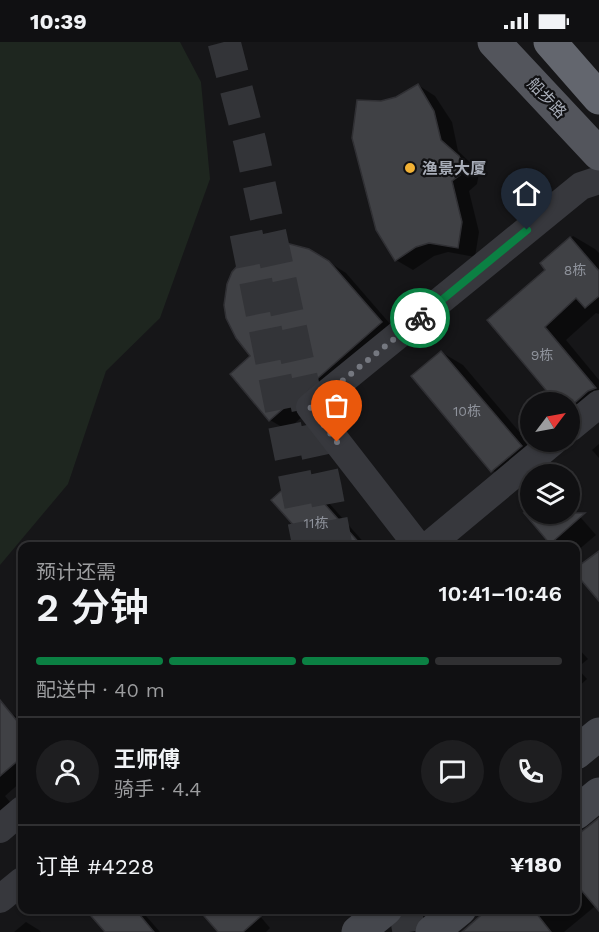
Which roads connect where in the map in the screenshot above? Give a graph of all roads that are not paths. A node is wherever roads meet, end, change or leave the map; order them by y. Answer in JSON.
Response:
{"nodes":[{"id":1,"x":494,"y":42,"type":"edge"},
{"id":2,"x":550,"y":42,"type":"edge"},
{"id":3,"x":599,"y":98,"type":"edge"},
{"id":4,"x":599,"y":154,"type":"edge"},
{"id":5,"x":599,"y":180,"type":"edge"},
{"id":6,"x":599,"y":404,"type":"edge"},
{"id":7,"x":580,"y":420,"type":"edge"},
{"id":8,"x":541,"y":452,"type":"edge"},
{"id":9,"x":415,"y":542,"type":"edge"},
{"id":10,"x":433,"y":542,"type":"edge"},
{"id":11,"x":599,"y":794,"type":"edge"},
{"id":12,"x":580,"y":810,"type":"edge"},
{"id":13,"x":18,"y":813,"type":"edge"},
{"id":14,"x":0,"y":829,"type":"edge"},
{"id":15,"x":18,"y":884,"type":"edge"},
{"id":16,"x":0,"y":899,"type":"edge"},
{"id":17,"x":380,"y":914,"type":"edge"},
{"id":18,"x":454,"y":914,"type":"edge"},
{"id":19,"x":358,"y":932,"type":"edge"},
{"id":20,"x":432,"y":932,"type":"edge"}],
"edges":[{"from":1,"to":4,"type":"main road","name":"船步路"},
{"from":2,"to":3,"type":"highway"},
{"from":5,"to":9,"type":"street"},
{"from":6,"to":7,"type":"street"},
{"from":8,"to":10,"type":"street"},
{"from":11,"to":12,"type":"main road"},
{"from":13,"to":14,"type":"street"},
{"from":15,"to":16,"type":"street"},
{"from":17,"to":19,"type":"main road"},
{"from":18,"to":20,"type":"main road"}]}
